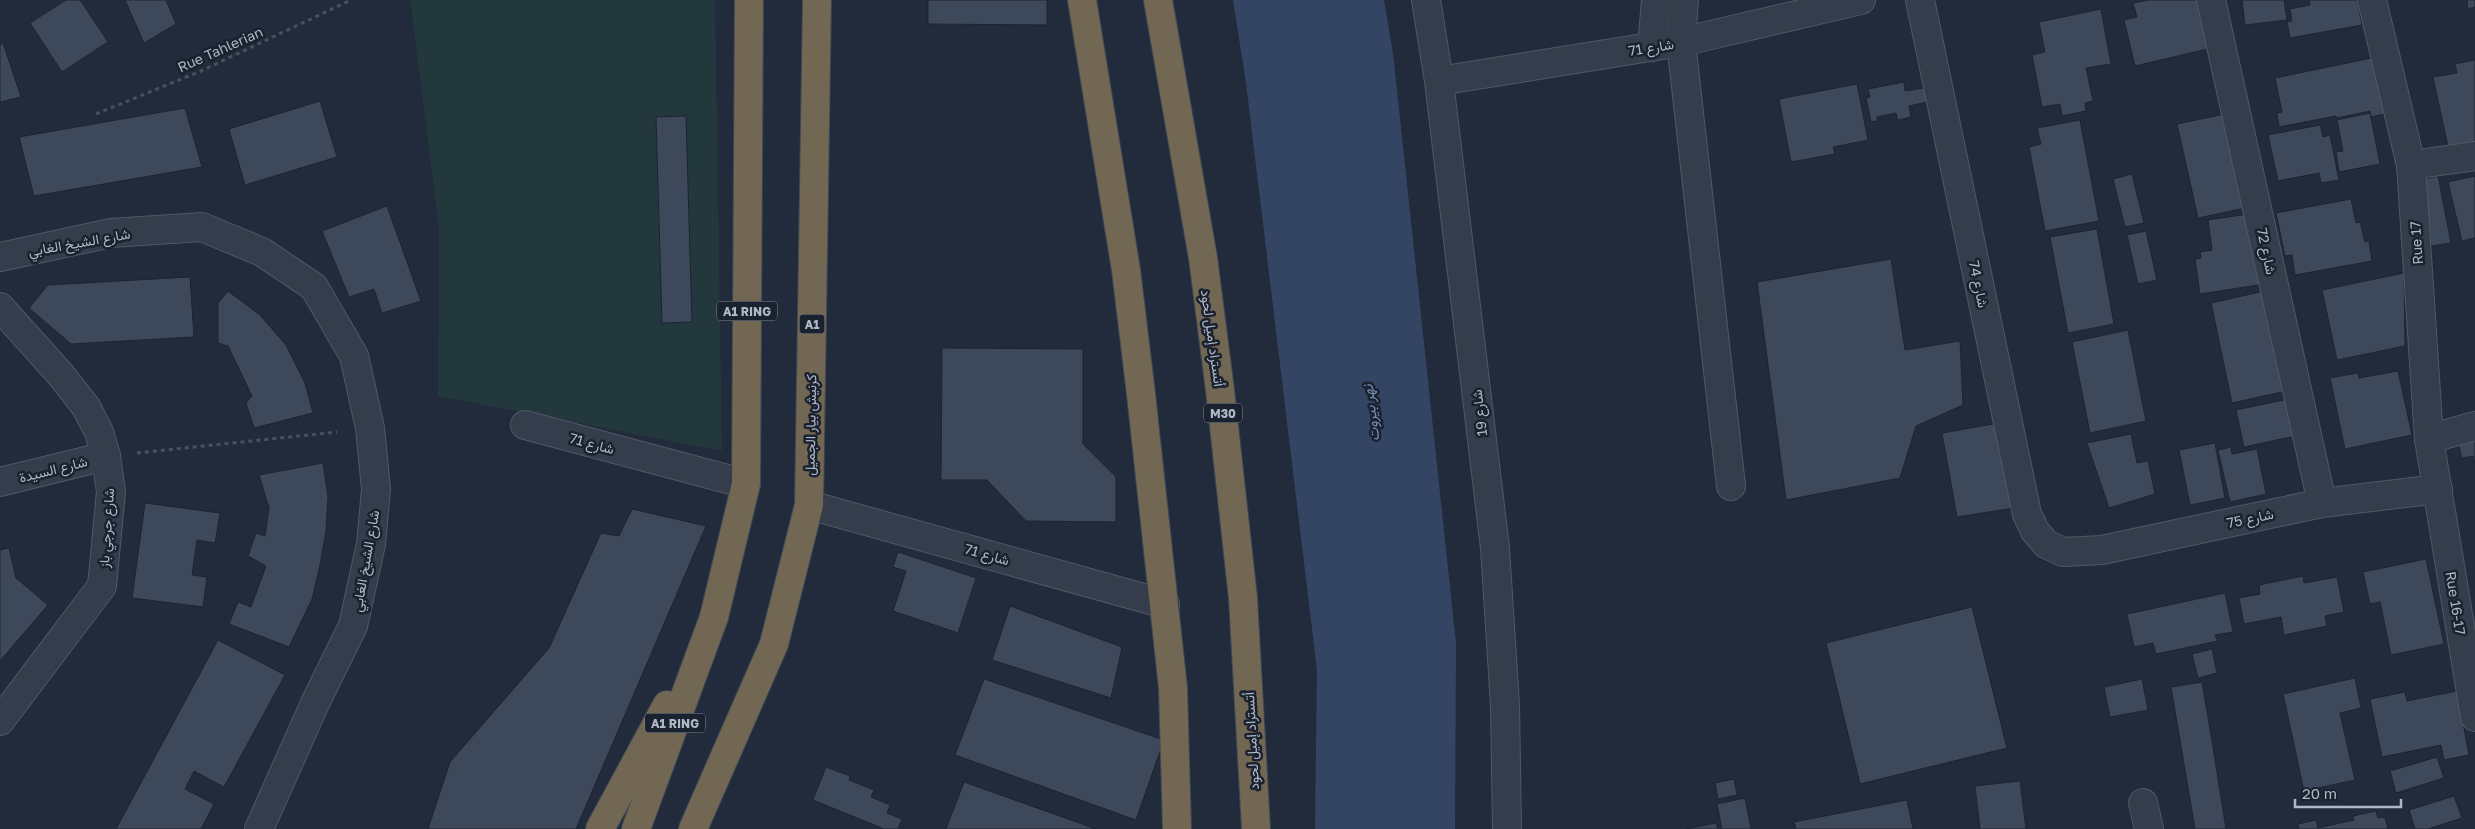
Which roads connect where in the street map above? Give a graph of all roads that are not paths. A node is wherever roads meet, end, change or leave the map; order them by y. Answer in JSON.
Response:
{"nodes":[{"id":1,"x":749,"y":0,"type":"edge"},
{"id":2,"x":817,"y":0,"type":"edge"},
{"id":3,"x":1082,"y":0,"type":"edge"},
{"id":4,"x":1158,"y":0,"type":"edge"},
{"id":5,"x":1426,"y":0,"type":"edge"},
{"id":6,"x":1656,"y":0,"type":"edge"},
{"id":7,"x":1684,"y":0,"type":"edge"},
{"id":8,"x":1861,"y":0,"type":"edge"},
{"id":9,"x":1920,"y":0,"type":"edge"},
{"id":10,"x":2212,"y":0,"type":"edge"},
{"id":11,"x":2372,"y":0,"type":"edge"},
{"id":12,"x":1681,"y":42,"type":"junction"},
{"id":13,"x":1652,"y":47,"type":"junction"},
{"id":14,"x":1439,"y":81,"type":"junction"},
{"id":15,"x":2475,"y":156,"type":"edge"},
{"id":16,"x":2411,"y":165,"type":"junction"},
{"id":17,"x":0,"y":257,"type":"edge"},
{"id":18,"x":0,"y":307,"type":"edge"},
{"id":19,"x":525,"y":425,"type":"dead end"},
{"id":20,"x":2475,"y":426,"type":"edge"},
{"id":21,"x":2429,"y":439,"type":"junction"},
{"id":22,"x":106,"y":456,"type":"junction"},
{"id":23,"x":0,"y":482,"type":"edge"},
{"id":24,"x":746,"y":484,"type":"junction"},
{"id":25,"x":1731,"y":486,"type":"dead end"},
{"id":26,"x":2438,"y":489,"type":"junction"},
{"id":27,"x":2322,"y":503,"type":"junction"},
{"id":28,"x":809,"y":504,"type":"junction"},
{"id":29,"x":2063,"y":552,"type":"joint"},
{"id":30,"x":1165,"y":604,"type":"junction"},
{"id":31,"x":714,"y":617,"type":"junction"},
{"id":32,"x":774,"y":644,"type":"junction"},
{"id":33,"x":2475,"y":717,"type":"edge"},
{"id":34,"x":0,"y":721,"type":"edge"},
{"id":35,"x":2142,"y":803,"type":"dead end"},
{"id":36,"x":259,"y":829,"type":"edge"},
{"id":37,"x":600,"y":829,"type":"edge"},
{"id":38,"x":636,"y":829,"type":"edge"},
{"id":39,"x":693,"y":829,"type":"edge"},
{"id":40,"x":712,"y":829,"type":"edge"},
{"id":41,"x":1177,"y":829,"type":"edge"},
{"id":42,"x":1256,"y":829,"type":"edge"},
{"id":43,"x":1507,"y":829,"type":"edge"},
{"id":44,"x":2149,"y":829,"type":"edge"}],
"edges":[{"from":1,"to":24,"type":"highway","number":"A1 RING"},
{"from":2,"to":28,"type":"highway","name":"كرنيش بيار الجميل","number":"A1"},
{"from":3,"to":30,"type":"highway"},
{"from":4,"to":42,"type":"highway","name":"أتستراد إميل لحود","number":"M30"},
{"from":5,"to":14,"type":"street","name":"شارع 19"},
{"from":6,"to":13,"type":"street"},
{"from":7,"to":12,"type":"street"},
{"from":8,"to":12,"type":"street","name":"شارع 71"},
{"from":9,"to":29,"type":"street","name":"شارع 74"},
{"from":10,"to":27,"type":"street","name":"شارع 72"},
{"from":11,"to":16,"type":"street","name":"Rue 17"},
{"from":12,"to":13,"type":"street","name":"شارع 71"},
{"from":12,"to":25,"type":"street"},
{"from":13,"to":14,"type":"street","name":"شارع 71"},
{"from":14,"to":43,"type":"street","name":"شارع 19"},
{"from":15,"to":16,"type":"street"},
{"from":16,"to":21,"type":"street","name":"Rue 17"},
{"from":17,"to":36,"type":"street","name":"شارع الشيخ الغابي"},
{"from":18,"to":22,"type":"street","name":"شارع جرجي باز"},
{"from":19,"to":24,"type":"street","name":"شارع 71"},
{"from":20,"to":21,"type":"street"},
{"from":21,"to":26,"type":"street","name":"Rue 17"},
{"from":22,"to":23,"type":"street","name":"شارع السيدة"},
{"from":22,"to":34,"type":"street","name":"شارع جرجي باز"},
{"from":24,"to":31,"type":"highway","number":"A1 RING"},
{"from":26,"to":27,"type":"street","name":"شارع 75"},
{"from":26,"to":33,"type":"street","name":"Rue 16-17"},
{"from":27,"to":29,"type":"street","name":"شارع 75"},
{"from":28,"to":30,"type":"street","name":"شارع 71"},
{"from":28,"to":32,"type":"highway","name":"كرنيش بيار الجميل","number":"A1"},
{"from":30,"to":41,"type":"highway"},
{"from":31,"to":37,"type":"highway"},
{"from":31,"to":38,"type":"highway","number":"A1 RING"},
{"from":32,"to":39,"type":"highway","name":"كرنيش بيار الجميل"},
{"from":32,"to":40,"type":"highway"},
{"from":35,"to":44,"type":"street"}]}
